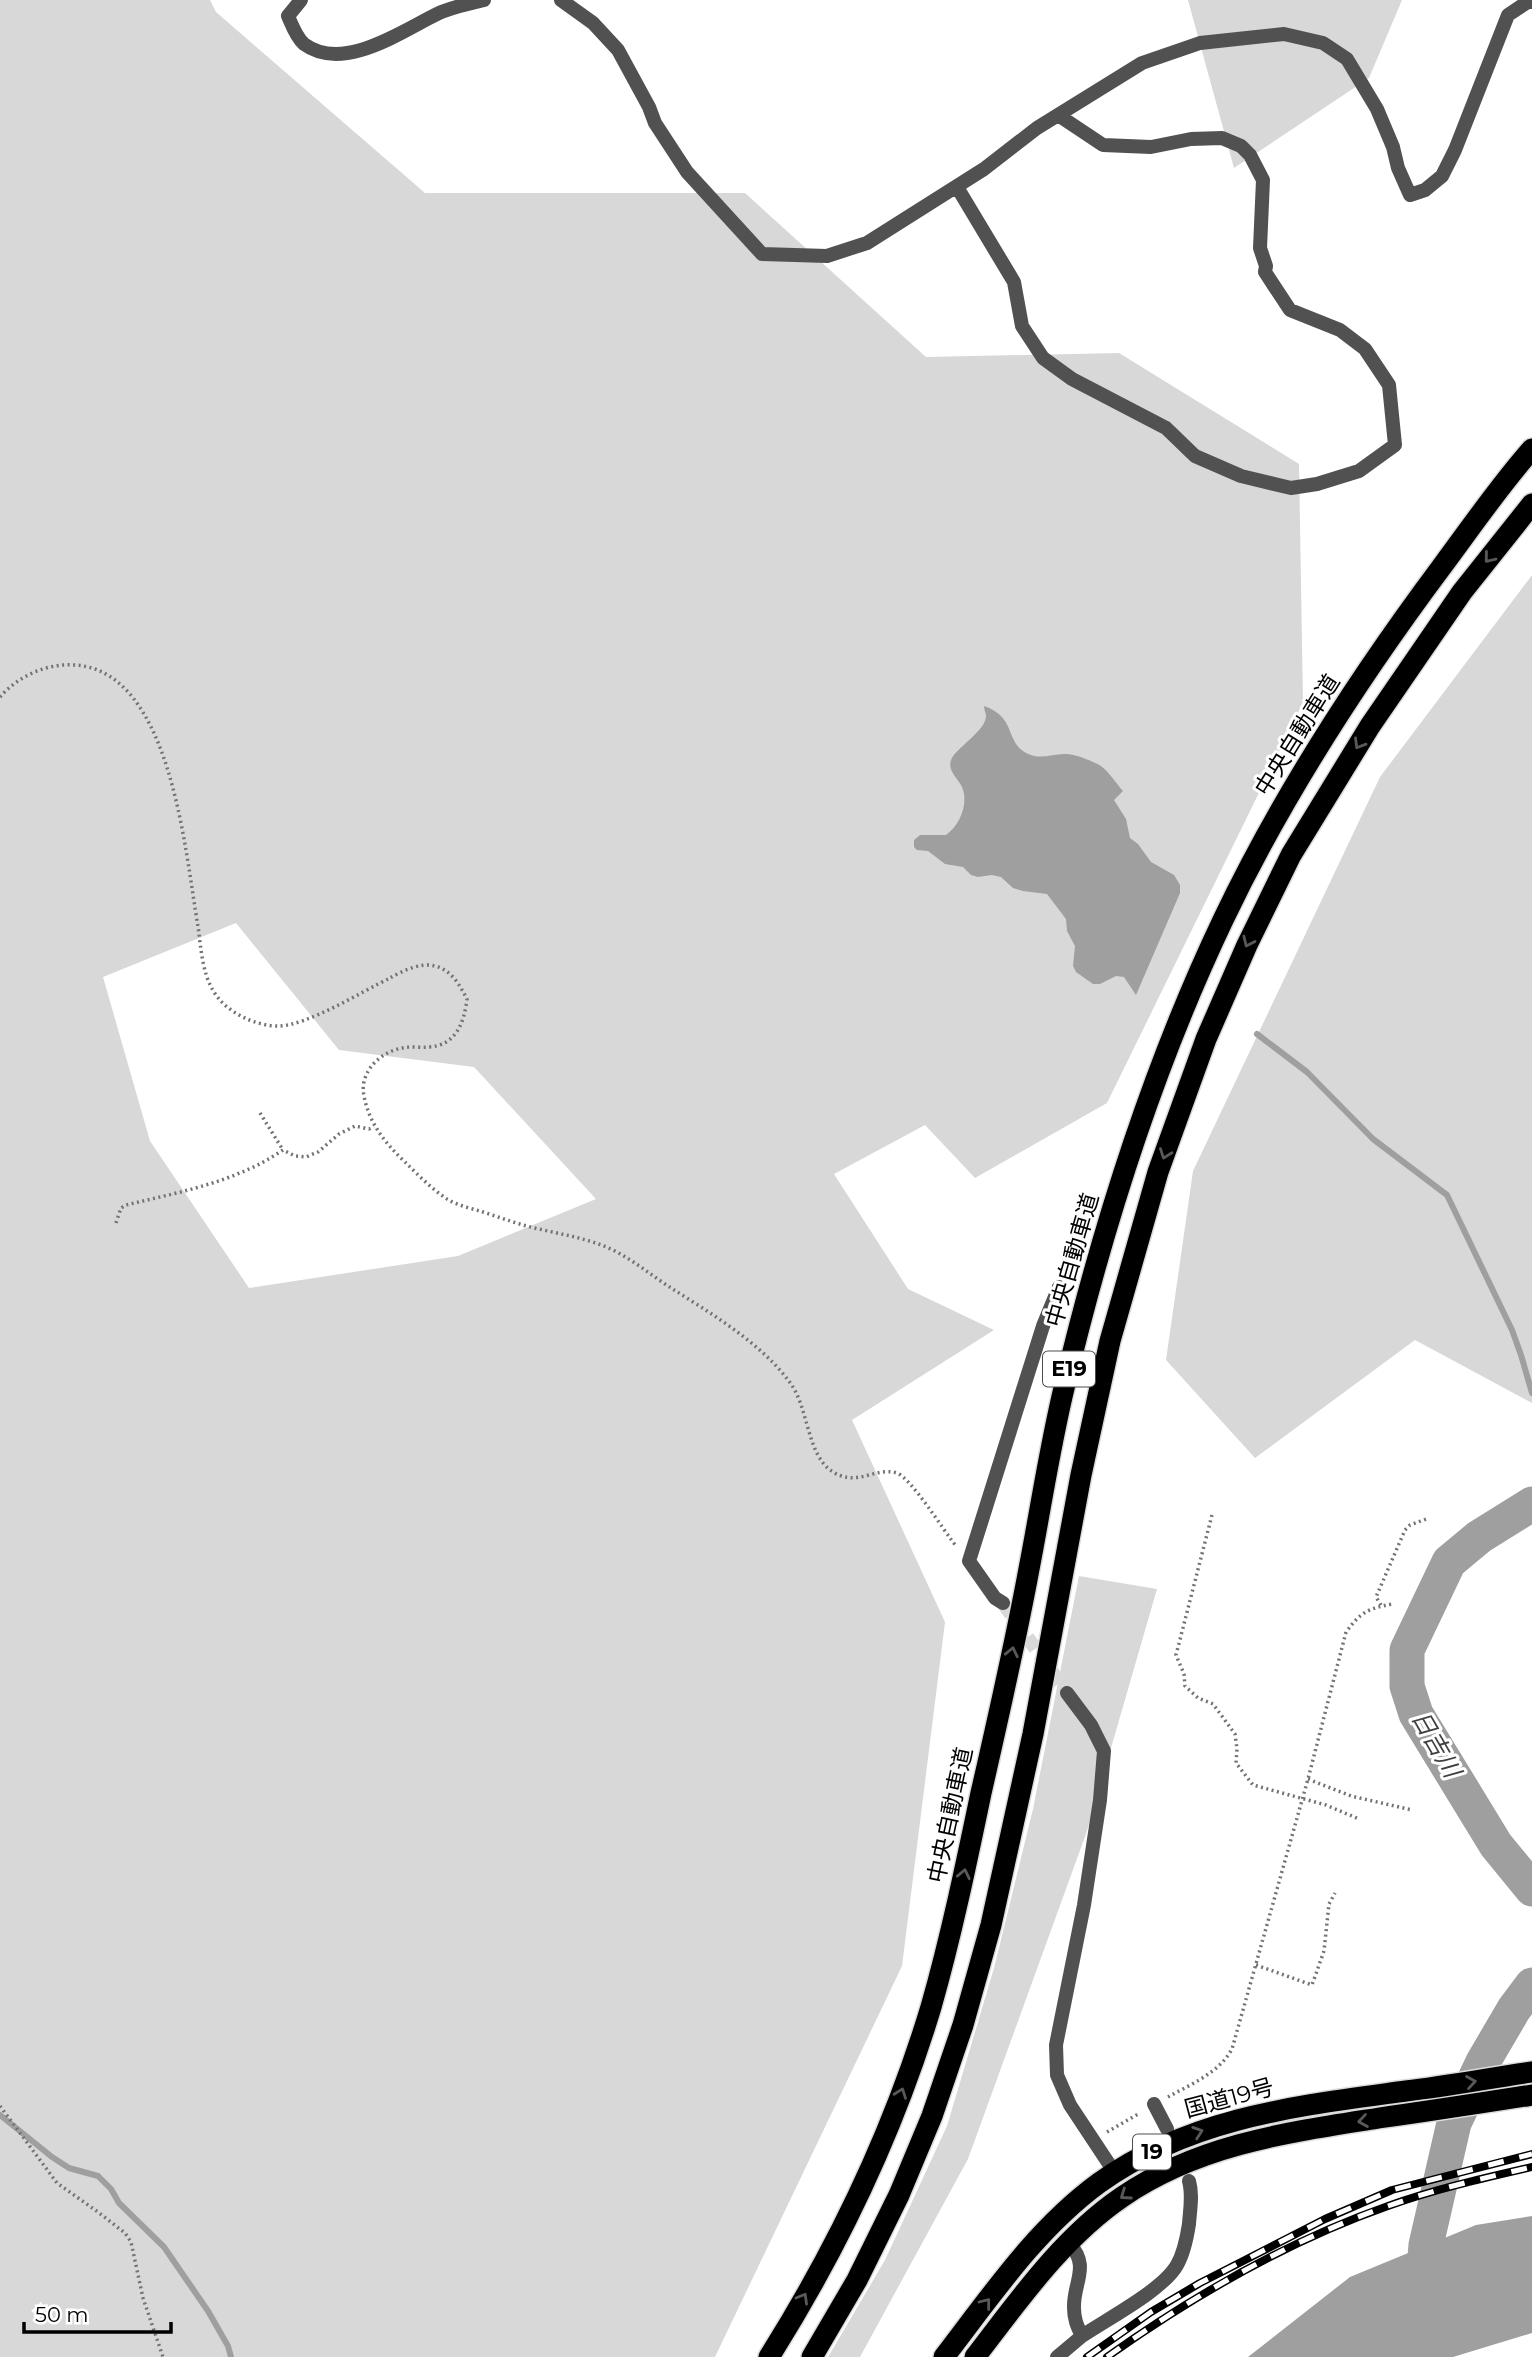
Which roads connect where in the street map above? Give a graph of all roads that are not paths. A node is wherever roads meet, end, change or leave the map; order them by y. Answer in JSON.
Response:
{"nodes":[{"id":1,"x":301,"y":0,"type":"edge"},
{"id":2,"x":484,"y":0,"type":"edge"},
{"id":3,"x":561,"y":0,"type":"edge"},
{"id":4,"x":1532,"y":2,"type":"edge"},
{"id":5,"x":1058,"y":116,"type":"junction"},
{"id":6,"x":957,"y":187,"type":"junction"},
{"id":7,"x":1532,"y":449,"type":"edge"},
{"id":8,"x":1532,"y":504,"type":"edge"},
{"id":9,"x":1059,"y":1287,"type":"dead end"},
{"id":10,"x":1003,"y":1604,"type":"tunnel mouth"},
{"id":11,"x":1066,"y":1693,"type":"tunnel mouth"},
{"id":12,"x":1532,"y":2072,"type":"edge"},
{"id":13,"x":1532,"y":2095,"type":"edge"},
{"id":14,"x":1154,"y":2104,"type":"road end"},
{"id":15,"x":1167,"y":2129,"type":"dead end"},
{"id":16,"x":1115,"y":2174,"type":"junction"},
{"id":17,"x":1189,"y":2181,"type":"dead end"},
{"id":18,"x":1069,"y":2243,"type":"junction"},
{"id":19,"x":1082,"y":2336,"type":"junction"},
{"id":20,"x":769,"y":2357,"type":"edge"},
{"id":21,"x":812,"y":2357,"type":"edge"},
{"id":22,"x":944,"y":2357,"type":"edge"},
{"id":23,"x":975,"y":2357,"type":"edge"},
{"id":24,"x":1057,"y":2357,"type":"edge"}],
"edges":[{"from":1,"to":2,"type":"street"},
{"from":3,"to":6,"type":"street"},
{"from":4,"to":5,"type":"street"},
{"from":5,"to":6,"type":"street"},
{"from":5,"to":6,"type":"street"},
{"from":20,"to":7,"type":"highway","name":"中央自動車道","number":"E19","one_way":true},
{"from":8,"to":21,"type":"highway","number":"E19","one_way":true},
{"from":9,"to":10,"type":"street"},
{"from":11,"to":16,"type":"street"},
{"from":16,"to":12,"type":"highway","name":"国道19号","number":"19","one_way":true},
{"from":13,"to":18,"type":"highway","name":"国道19号","number":"19","one_way":true},
{"from":14,"to":15,"type":"street"},
{"from":22,"to":16,"type":"highway","name":"国道19号","number":"19","one_way":true},
{"from":17,"to":19,"type":"street"},
{"from":18,"to":19,"type":"street"},
{"from":18,"to":23,"type":"highway","name":"国道19号","number":"19"},
{"from":19,"to":24,"type":"street"}]}
